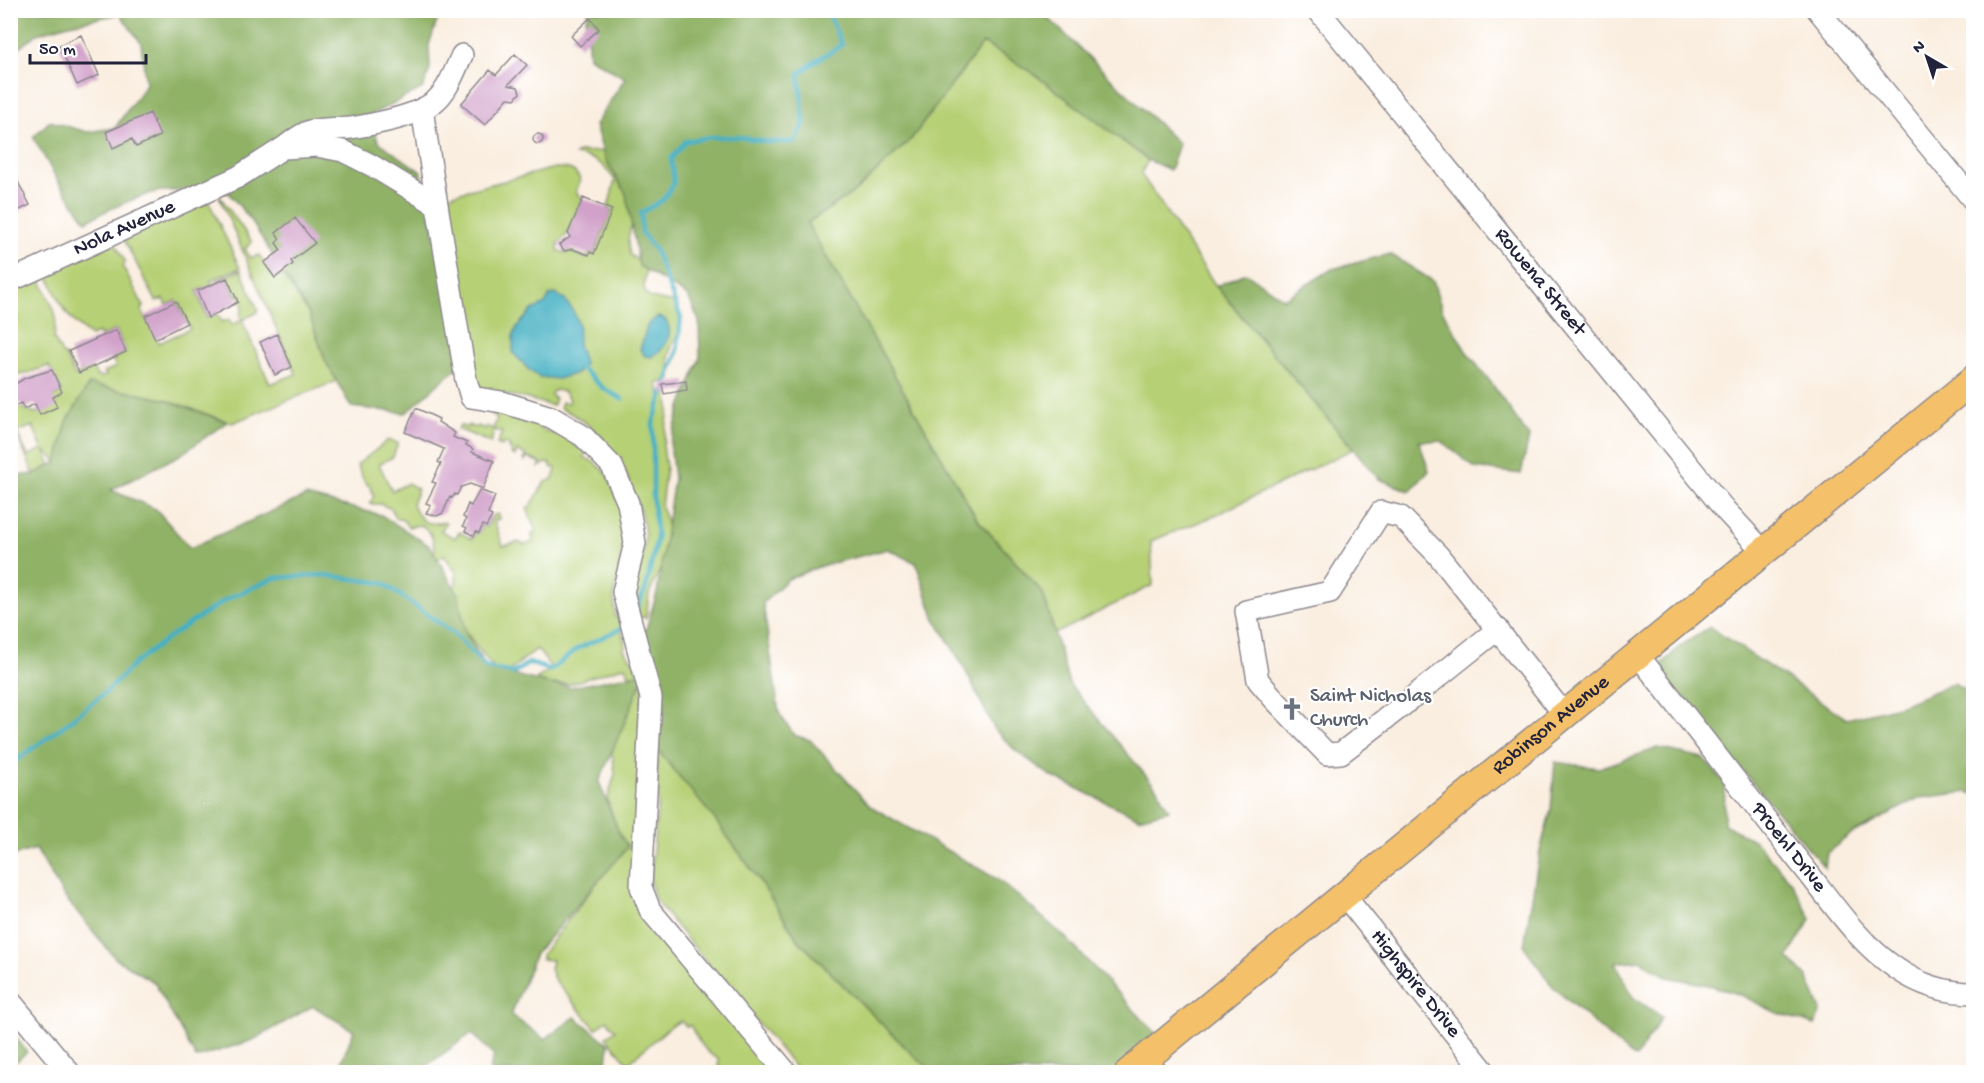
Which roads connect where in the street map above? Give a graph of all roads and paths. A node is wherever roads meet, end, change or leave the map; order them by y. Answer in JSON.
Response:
{"nodes":[{"id":1,"x":1318,"y":10,"type":"edge"},
{"id":2,"x":1818,"y":10,"type":"edge"},
{"id":3,"x":462,"y":55,"type":"dead end"},
{"id":4,"x":422,"y":109,"type":"junction"},
{"id":5,"x":283,"y":148,"type":"junction"},
{"id":6,"x":1974,"y":201,"type":"edge"},
{"id":7,"x":436,"y":205,"type":"junction"},
{"id":8,"x":10,"y":281,"type":"edge"},
{"id":9,"x":1974,"y":379,"type":"edge"},
{"id":10,"x":1762,"y":551,"type":"junction"},
{"id":11,"x":1498,"y":629,"type":"junction"},
{"id":12,"x":1637,"y":654,"type":"junction"},
{"id":13,"x":1564,"y":714,"type":"junction"},
{"id":14,"x":1344,"y":895,"type":"junction"},
{"id":15,"x":1974,"y":993,"type":"edge"},
{"id":16,"x":10,"y":1001,"type":"edge"},
{"id":17,"x":69,"y":1072,"type":"edge"},
{"id":18,"x":786,"y":1072,"type":"edge"},
{"id":19,"x":1129,"y":1072,"type":"edge"},
{"id":20,"x":1485,"y":1072,"type":"edge"}],
"edges":[{"from":1,"to":10,"type":"street","name":"Rowena Street"},
{"from":2,"to":6,"type":"street"},
{"from":3,"to":4,"type":"street"},
{"from":4,"to":5,"type":"street","name":"Nola Avenue"},
{"from":4,"to":7,"type":"street"},
{"from":5,"to":7,"type":"street"},
{"from":5,"to":8,"type":"street","name":"Nola Avenue"},
{"from":7,"to":18,"type":"street"},
{"from":9,"to":10,"type":"main road","name":"Robinson Avenue"},
{"from":10,"to":12,"type":"main road","name":"Robinson Avenue"},
{"from":11,"to":11,"type":"street"},
{"from":11,"to":13,"type":"street"},
{"from":12,"to":13,"type":"main road","name":"Robinson Avenue"},
{"from":12,"to":15,"type":"street","name":"Proehl Drive"},
{"from":13,"to":14,"type":"main road","name":"Robinson Avenue"},
{"from":14,"to":19,"type":"main road","name":"Robinson Avenue"},
{"from":14,"to":20,"type":"street","name":"Highspire Drive"},
{"from":16,"to":17,"type":"street"}]}
